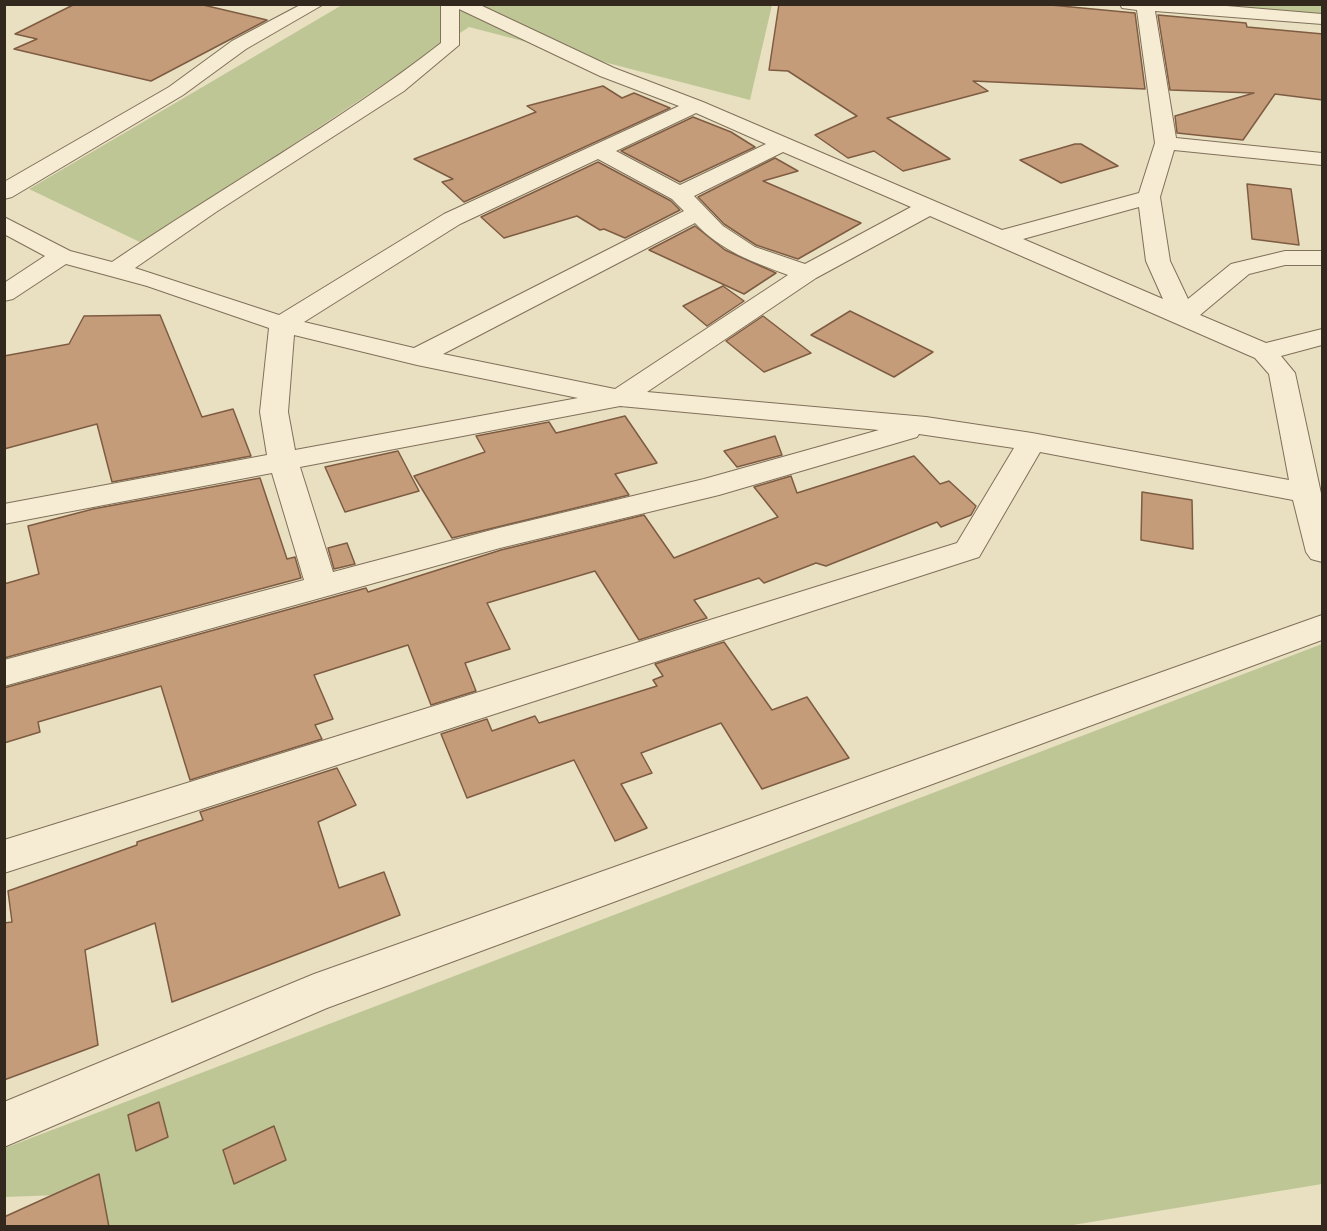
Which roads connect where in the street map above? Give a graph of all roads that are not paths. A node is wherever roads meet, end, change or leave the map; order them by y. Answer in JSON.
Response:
{"nodes":[{"id":1,"x":316,"y":4,"type":"edge"},
{"id":2,"x":450,"y":4,"type":"edge"},
{"id":3,"x":463,"y":4,"type":"edge"},
{"id":4,"x":1128,"y":4,"type":"edge"},
{"id":5,"x":1145,"y":5,"type":"edge"},
{"id":6,"x":1323,"y":19,"type":"edge"},
{"id":7,"x":696,"y":106,"type":"junction"},
{"id":8,"x":1166,"y":143,"type":"junction"},
{"id":9,"x":782,"y":144,"type":"junction"},
{"id":10,"x":599,"y":151,"type":"junction"},
{"id":11,"x":1323,"y":159,"type":"edge"},
{"id":12,"x":4,"y":192,"type":"edge"},
{"id":13,"x":680,"y":194,"type":"junction"},
{"id":14,"x":1149,"y":197,"type":"junction"},
{"id":15,"x":929,"y":207,"type":"junction"},
{"id":16,"x":698,"y":213,"type":"junction"},
{"id":17,"x":4,"y":224,"type":"edge"},
{"id":18,"x":1000,"y":238,"type":"junction"},
{"id":19,"x":62,"y":256,"type":"junction"},
{"id":20,"x":1323,"y":258,"type":"edge"},
{"id":21,"x":116,"y":270,"type":"junction"},
{"id":22,"x":807,"y":273,"type":"junction"},
{"id":23,"x":4,"y":294,"type":"edge"},
{"id":24,"x":1183,"y":316,"type":"junction"},
{"id":25,"x":282,"y":324,"type":"junction"},
{"id":26,"x":1323,"y":337,"type":"edge"},
{"id":27,"x":1264,"y":352,"type":"junction"},
{"id":28,"x":417,"y":357,"type":"junction"},
{"id":29,"x":620,"y":398,"type":"junction"},
{"id":30,"x":926,"y":426,"type":"junction"},
{"id":31,"x":1032,"y":442,"type":"junction"},
{"id":32,"x":283,"y":461,"type":"junction"},
{"id":33,"x":1306,"y":493,"type":"junction"},
{"id":34,"x":4,"y":514,"type":"edge"},
{"id":35,"x":1323,"y":552,"type":"edge"},
{"id":36,"x":322,"y":587,"type":"junction"},
{"id":37,"x":1323,"y":627,"type":"edge"},
{"id":38,"x":4,"y":673,"type":"edge"},
{"id":39,"x":4,"y":857,"type":"edge"},
{"id":40,"x":4,"y":1125,"type":"edge"}],
"edges":[{"from":1,"to":12,"type":"street"},
{"from":2,"to":21,"type":"street"},
{"from":3,"to":7,"type":"street"},
{"from":4,"to":5,"type":"street"},
{"from":5,"to":6,"type":"street"},
{"from":5,"to":8,"type":"street"},
{"from":7,"to":9,"type":"street"},
{"from":7,"to":10,"type":"street"},
{"from":8,"to":11,"type":"street"},
{"from":8,"to":14,"type":"street"},
{"from":9,"to":13,"type":"street"},
{"from":9,"to":15,"type":"street"},
{"from":10,"to":13,"type":"street"},
{"from":10,"to":25,"type":"street"},
{"from":13,"to":16,"type":"street"},
{"from":14,"to":18,"type":"street"},
{"from":14,"to":24,"type":"street"},
{"from":15,"to":18,"type":"street"},
{"from":15,"to":22,"type":"street"},
{"from":16,"to":22,"type":"street"},
{"from":16,"to":28,"type":"street"},
{"from":17,"to":19,"type":"street"},
{"from":18,"to":24,"type":"street"},
{"from":19,"to":21,"type":"street"},
{"from":19,"to":23,"type":"street"},
{"from":20,"to":24,"type":"street"},
{"from":21,"to":25,"type":"street"},
{"from":22,"to":29,"type":"street"},
{"from":24,"to":27,"type":"street"},
{"from":25,"to":28,"type":"street"},
{"from":25,"to":32,"type":"street"},
{"from":26,"to":27,"type":"street"},
{"from":27,"to":33,"type":"street"},
{"from":28,"to":29,"type":"street"},
{"from":29,"to":30,"type":"street"},
{"from":29,"to":32,"type":"street"},
{"from":30,"to":31,"type":"street"},
{"from":30,"to":36,"type":"street"},
{"from":31,"to":33,"type":"street"},
{"from":31,"to":39,"type":"street"},
{"from":32,"to":34,"type":"street"},
{"from":32,"to":36,"type":"street"},
{"from":33,"to":35,"type":"street"},
{"from":36,"to":38,"type":"street"},
{"from":37,"to":40,"type":"street"}]}
